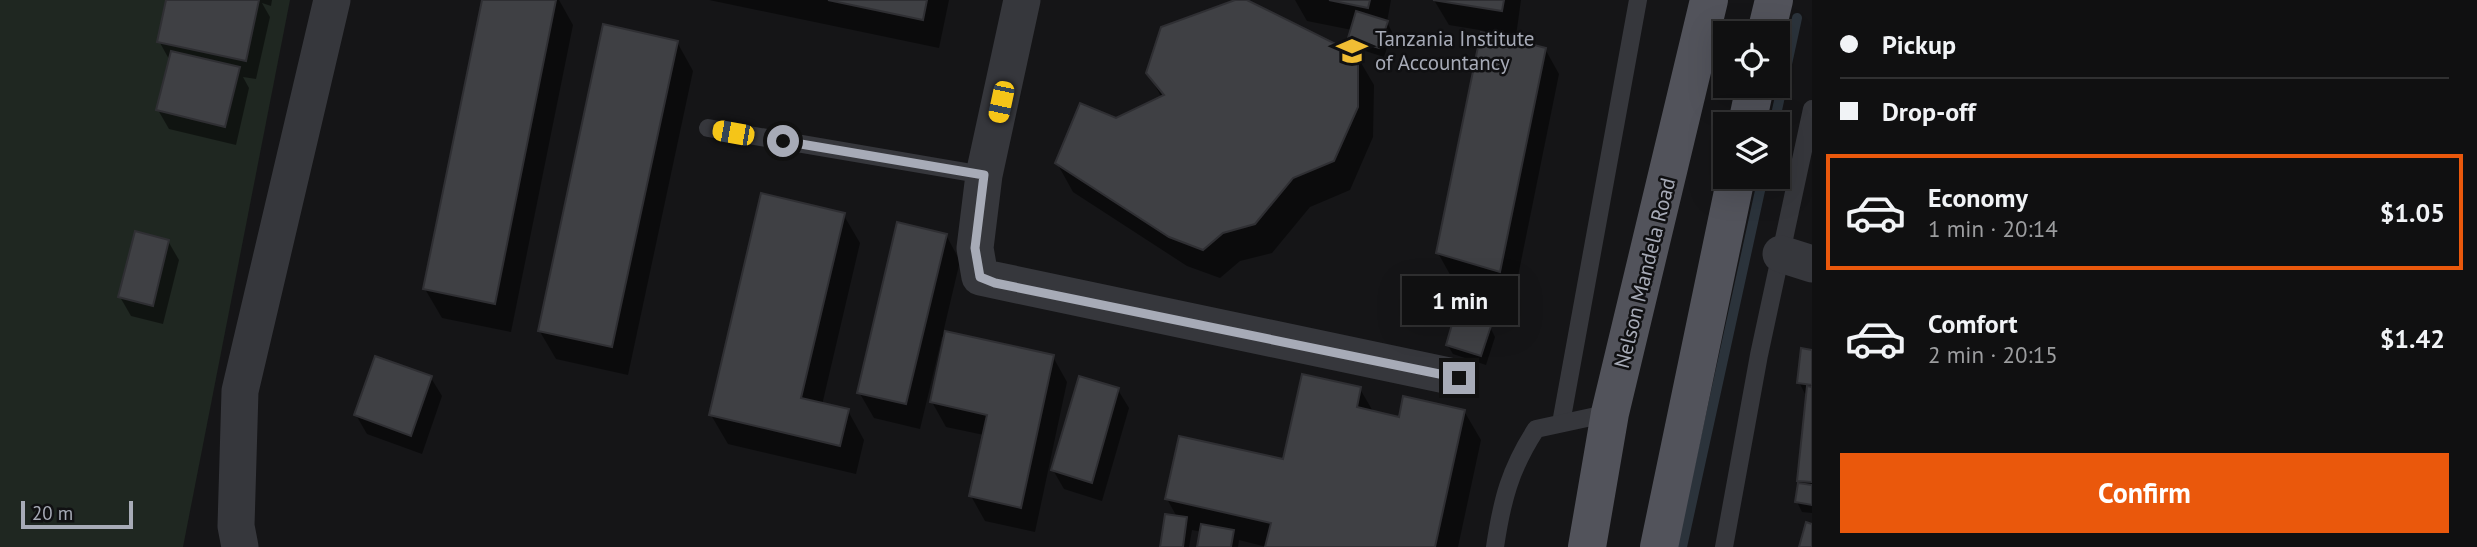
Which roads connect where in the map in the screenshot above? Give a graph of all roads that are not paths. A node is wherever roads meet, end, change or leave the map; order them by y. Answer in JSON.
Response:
{"nodes":[{"id":1,"x":332,"y":0,"type":"edge"},
{"id":2,"x":1022,"y":0,"type":"edge"},
{"id":3,"x":1638,"y":0,"type":"edge"},
{"id":4,"x":1709,"y":0,"type":"edge"},
{"id":5,"x":1774,"y":0,"type":"edge"},
{"id":6,"x":1769,"y":21,"type":"edge"},
{"id":7,"x":1812,"y":109,"type":"edge"},
{"id":8,"x":708,"y":128,"type":"dead end"},
{"id":9,"x":984,"y":175,"type":"junction"},
{"id":10,"x":1734,"y":189,"type":"edge"},
{"id":11,"x":1796,"y":259,"type":"edge"},
{"id":12,"x":1459,"y":378,"type":"dead end"},
{"id":13,"x":1610,"y":413,"type":"junction"},
{"id":14,"x":1561,"y":423,"type":"junction"},
{"id":15,"x":240,"y":547,"type":"edge"},
{"id":16,"x":1494,"y":547,"type":"edge"},
{"id":17,"x":1587,"y":547,"type":"edge"},
{"id":18,"x":1659,"y":547,"type":"edge"},
{"id":19,"x":1724,"y":547,"type":"edge"}],
"edges":[{"from":1,"to":15,"type":"street"},
{"from":2,"to":9,"type":"street"},
{"from":3,"to":14,"type":"lane"},
{"from":4,"to":13,"type":"main road","name":"Nelson Mandela Road"},
{"from":5,"to":6,"type":"main road"},
{"from":7,"to":11,"type":"lane"},
{"from":8,"to":9,"type":"lane"},
{"from":9,"to":12,"type":"street"},
{"from":10,"to":18,"type":"main road"},
{"from":11,"to":19,"type":"lane"},
{"from":13,"to":14,"type":"lane"},
{"from":13,"to":17,"type":"main road","name":"Nelson Mandela Road"},
{"from":14,"to":16,"type":"lane"}]}
